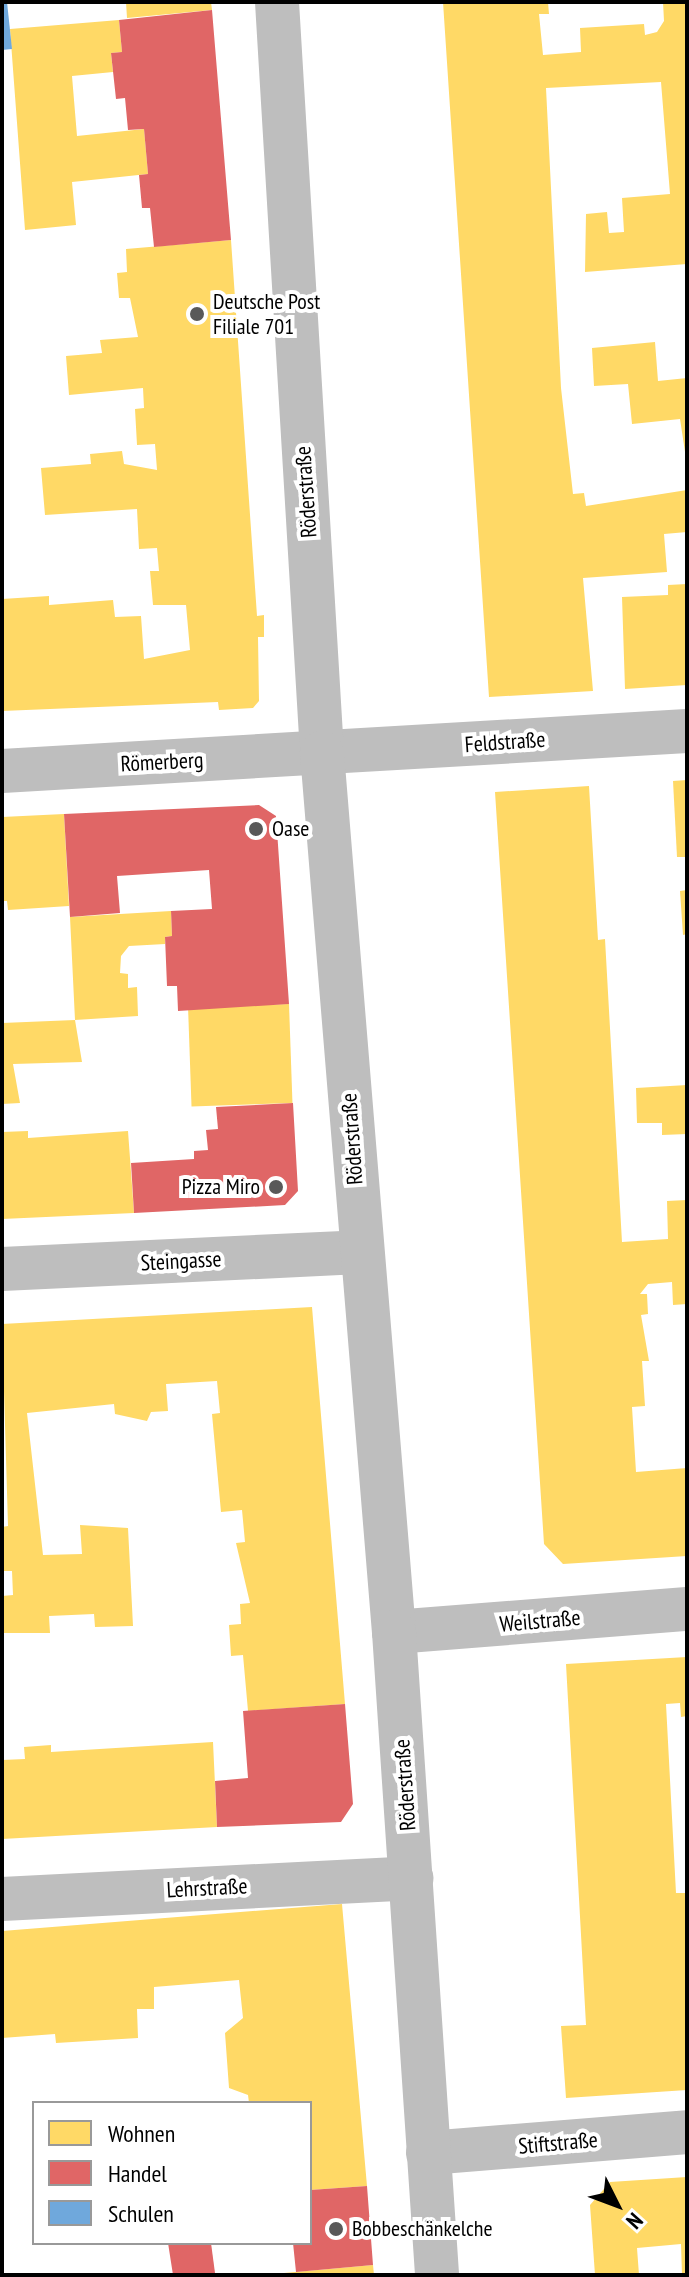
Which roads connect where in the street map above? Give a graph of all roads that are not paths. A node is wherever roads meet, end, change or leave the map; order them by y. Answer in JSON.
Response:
{"nodes":[{"id":1,"x":277,"y":2,"type":"edge"},
{"id":2,"x":687,"y":731,"type":"edge"},
{"id":3,"x":322,"y":753,"type":"junction"},
{"id":4,"x":2,"y":771,"type":"edge"},
{"id":5,"x":360,"y":1252,"type":"junction"},
{"id":6,"x":2,"y":1269,"type":"edge"},
{"id":7,"x":687,"y":1609,"type":"edge"},
{"id":8,"x":394,"y":1632,"type":"junction"},
{"id":9,"x":411,"y":1878,"type":"junction"},
{"id":10,"x":2,"y":1899,"type":"edge"},
{"id":11,"x":687,"y":2132,"type":"edge"},
{"id":12,"x":428,"y":2153,"type":"junction"},
{"id":13,"x":437,"y":2275,"type":"edge"}],
"edges":[{"from":1,"to":3,"type":"street","name":"Röderstraße"},
{"from":2,"to":3,"type":"street","name":"Feldstraße"},
{"from":3,"to":4,"type":"street","name":"Römerberg"},
{"from":3,"to":5,"type":"street","name":"Röderstraße"},
{"from":5,"to":6,"type":"street","name":"Steingasse"},
{"from":5,"to":8,"type":"street","name":"Röderstraße"},
{"from":7,"to":8,"type":"street","name":"Weilstraße"},
{"from":8,"to":9,"type":"street","name":"Röderstraße"},
{"from":9,"to":10,"type":"street","name":"Lehrstraße"},
{"from":9,"to":12,"type":"street","name":"Röderstraße"},
{"from":11,"to":12,"type":"street","name":"Stiftstraße"},
{"from":12,"to":13,"type":"street","name":"Röderstraße"}]}
